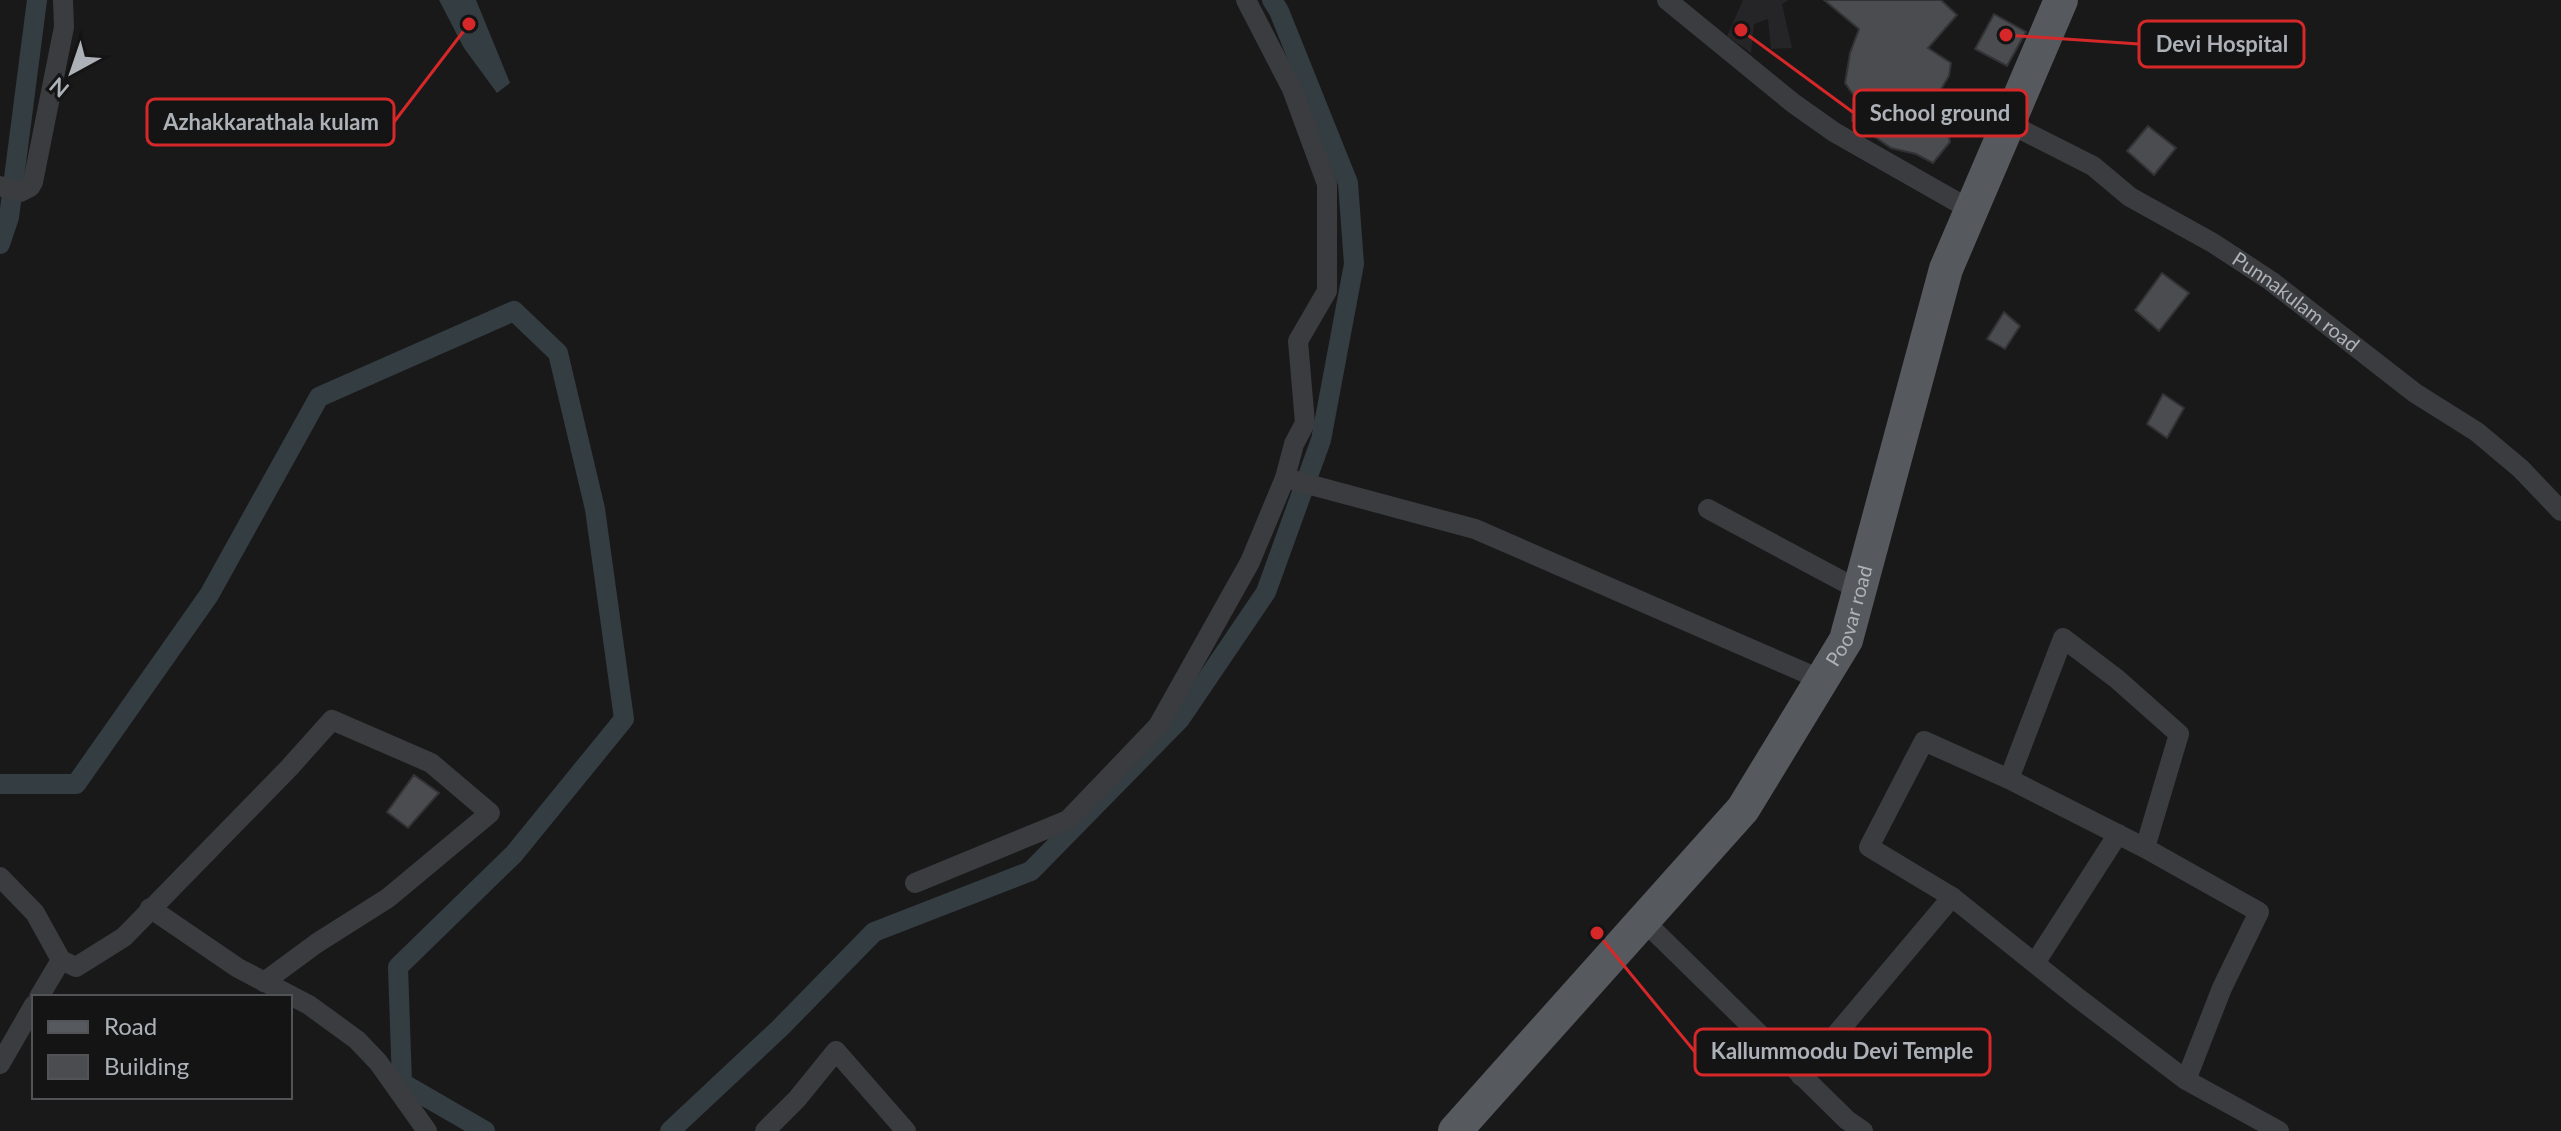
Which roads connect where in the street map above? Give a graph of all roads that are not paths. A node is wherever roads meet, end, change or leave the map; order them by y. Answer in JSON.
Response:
{"nodes":[{"id":1,"x":63,"y":0,"type":"edge"},
{"id":2,"x":1246,"y":0,"type":"edge"},
{"id":3,"x":1667,"y":0,"type":"edge"},
{"id":4,"x":2061,"y":0,"type":"edge"},
{"id":5,"x":2008,"y":123,"type":"junction"},
{"id":6,"x":2,"y":187,"type":"edge"},
{"id":7,"x":1971,"y":210,"type":"junction"},
{"id":8,"x":1288,"y":479,"type":"junction"},
{"id":9,"x":1708,"y":509,"type":"dead end"},
{"id":10,"x":2561,"y":511,"type":"edge"},
{"id":11,"x":1859,"y":590,"type":"junction"},
{"id":12,"x":1822,"y":680,"type":"junction"},
{"id":13,"x":2009,"y":779,"type":"junction"},
{"id":14,"x":2118,"y":834,"type":"junction"},
{"id":15,"x":2145,"y":848,"type":"junction"},
{"id":16,"x":0,"y":877,"type":"edge"},
{"id":17,"x":915,"y":883,"type":"dead end"},
{"id":18,"x":1952,"y":897,"type":"junction"},
{"id":19,"x":150,"y":908,"type":"junction"},
{"id":20,"x":1644,"y":921,"type":"junction"},
{"id":21,"x":61,"y":960,"type":"junction"},
{"id":22,"x":2035,"y":963,"type":"junction"},
{"id":23,"x":264,"y":982,"type":"junction"},
{"id":24,"x":40,"y":995,"type":"edge"},
{"id":25,"x":289,"y":995,"type":"edge"},
{"id":26,"x":292,"y":996,"type":"edge"},
{"id":27,"x":32,"y":1008,"type":"edge"},
{"id":28,"x":0,"y":1064,"type":"edge"},
{"id":29,"x":1801,"y":1076,"type":"junction"},
{"id":30,"x":2186,"y":1080,"type":"junction"},
{"id":31,"x":427,"y":1131,"type":"edge"},
{"id":32,"x":765,"y":1131,"type":"edge"},
{"id":33,"x":906,"y":1131,"type":"edge"},
{"id":34,"x":1455,"y":1131,"type":"edge"},
{"id":35,"x":1863,"y":1131,"type":"edge"},
{"id":36,"x":2279,"y":1131,"type":"edge"}],
"edges":[{"from":1,"to":6,"type":"street"},
{"from":2,"to":8,"type":"street"},
{"from":3,"to":7,"type":"street"},
{"from":4,"to":5,"type":"main road","name":"Poovar road"},
{"from":5,"to":7,"type":"main road","name":"Poovar road"},
{"from":5,"to":10,"type":"street","name":"Punnakulam road"},
{"from":7,"to":11,"type":"main road","name":"Poovar road"},
{"from":8,"to":12,"type":"street"},
{"from":8,"to":17,"type":"street"},
{"from":9,"to":11,"type":"street"},
{"from":11,"to":12,"type":"main road","name":"Poovar road"},
{"from":12,"to":20,"type":"main road","name":"Poovar road"},
{"from":13,"to":14,"type":"street"},
{"from":13,"to":15,"type":"street"},
{"from":13,"to":18,"type":"street"},
{"from":14,"to":15,"type":"street"},
{"from":14,"to":22,"type":"street"},
{"from":15,"to":30,"type":"street"},
{"from":16,"to":21,"type":"street"},
{"from":18,"to":22,"type":"street"},
{"from":18,"to":29,"type":"street"},
{"from":19,"to":21,"type":"street"},
{"from":19,"to":23,"type":"street"},
{"from":19,"to":23,"type":"street"},
{"from":20,"to":29,"type":"street"},
{"from":20,"to":34,"type":"main road","name":"Poovar road"},
{"from":21,"to":24,"type":"street"},
{"from":22,"to":30,"type":"street"},
{"from":23,"to":25,"type":"street"},
{"from":26,"to":31,"type":"street"},
{"from":27,"to":28,"type":"street"},
{"from":29,"to":35,"type":"street"},
{"from":30,"to":36,"type":"street"},
{"from":32,"to":33,"type":"street"}]}
